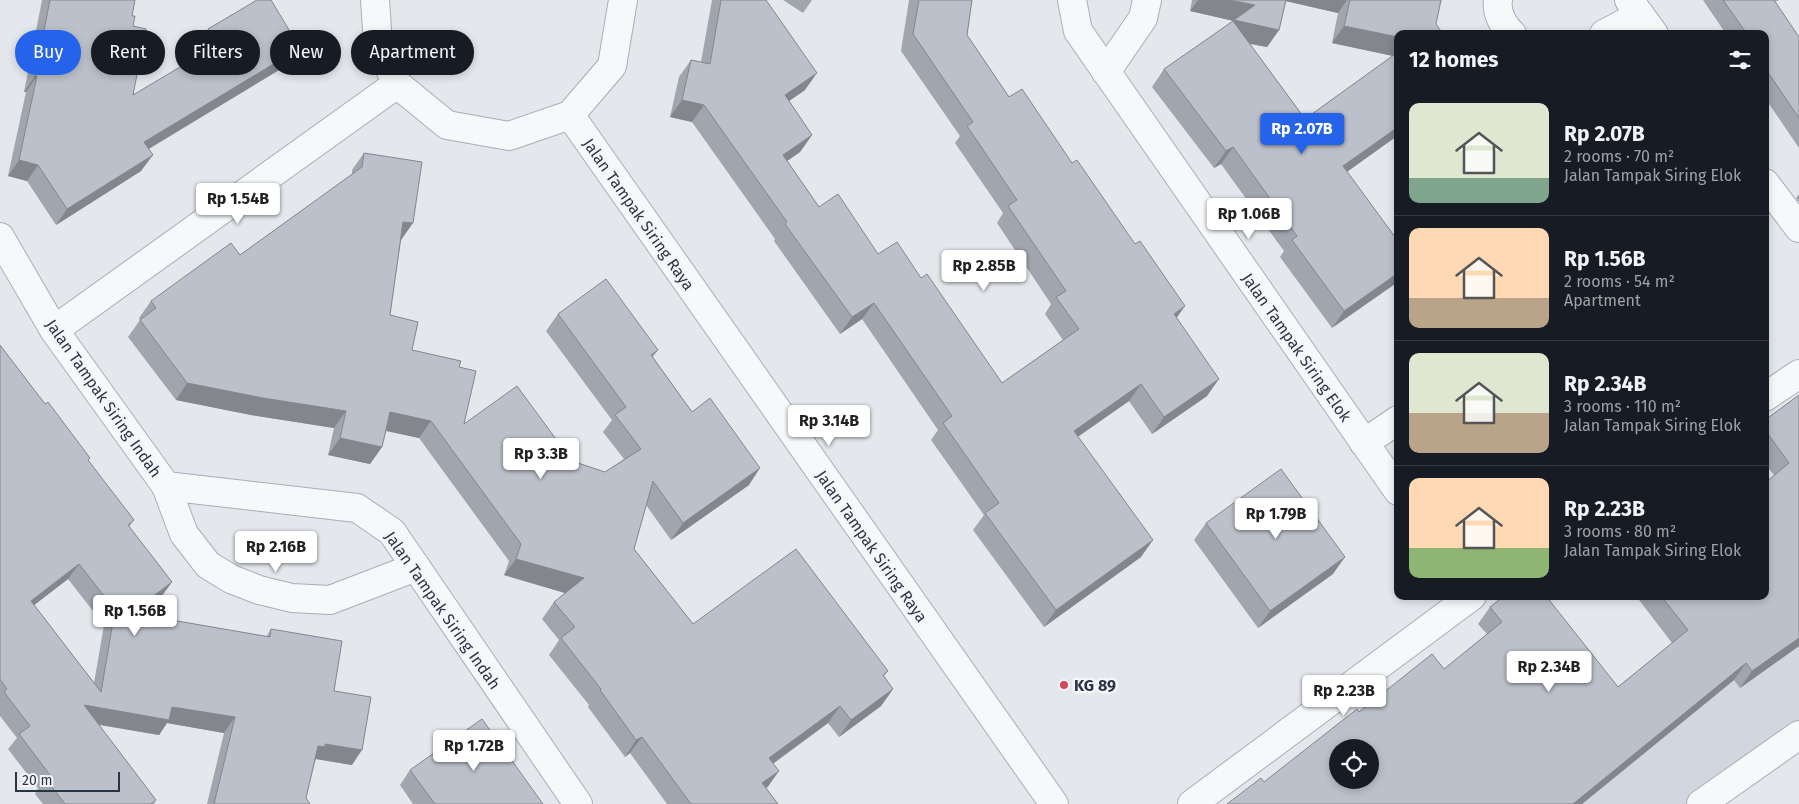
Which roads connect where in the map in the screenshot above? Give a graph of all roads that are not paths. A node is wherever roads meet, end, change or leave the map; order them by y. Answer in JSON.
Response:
{"nodes":[{"id":1,"x":374,"y":0,"type":"edge"},
{"id":2,"x":623,"y":0,"type":"edge"},
{"id":3,"x":1072,"y":0,"type":"edge"},
{"id":4,"x":1147,"y":0,"type":"edge"},
{"id":5,"x":1498,"y":0,"type":"edge"},
{"id":6,"x":1641,"y":16,"type":"edge"},
{"id":7,"x":1507,"y":30,"type":"edge"},
{"id":8,"x":1612,"y":30,"type":"edge"},
{"id":9,"x":1106,"y":72,"type":"junction"},
{"id":10,"x":397,"y":84,"type":"junction"},
{"id":11,"x":570,"y":115,"type":"junction"},
{"id":12,"x":1769,"y":188,"type":"edge"},
{"id":13,"x":1799,"y":228,"type":"edge"},
{"id":14,"x":0,"y":237,"type":"edge"},
{"id":15,"x":54,"y":330,"type":"junction"},
{"id":16,"x":1799,"y":374,"type":"edge"},
{"id":17,"x":1769,"y":394,"type":"edge"},
{"id":18,"x":1394,"y":423,"type":"edge"},
{"id":19,"x":1364,"y":443,"type":"junction"},
{"id":20,"x":1394,"y":485,"type":"edge"},
{"id":21,"x":166,"y":486,"type":"junction"},
{"id":22,"x":416,"y":567,"type":"junction"},
{"id":23,"x":1466,"y":600,"type":"edge"},
{"id":24,"x":1799,"y":735,"type":"edge"},
{"id":25,"x":578,"y":804,"type":"edge"},
{"id":26,"x":1054,"y":804,"type":"edge"},
{"id":27,"x":1192,"y":804,"type":"edge"},
{"id":28,"x":1700,"y":804,"type":"edge"}],
"edges":[{"from":1,"to":10,"type":"street"},
{"from":2,"to":11,"type":"street"},
{"from":3,"to":9,"type":"street","name":"Jalan Tampak Siring Elok"},
{"from":4,"to":9,"type":"street"},
{"from":5,"to":7,"type":"street"},
{"from":6,"to":8,"type":"street"},
{"from":9,"to":19,"type":"street","name":"Jalan Tampak Siring Elok"},
{"from":10,"to":11,"type":"street"},
{"from":10,"to":15,"type":"street"},
{"from":11,"to":26,"type":"street","name":"Jalan Tampak Siring Raya"},
{"from":12,"to":13,"type":"street"},
{"from":14,"to":15,"type":"street","name":"Jalan Tampak Siring Indah"},
{"from":15,"to":21,"type":"street","name":"Jalan Tampak Siring Indah"},
{"from":16,"to":17,"type":"street"},
{"from":18,"to":19,"type":"street"},
{"from":19,"to":20,"type":"street","name":"Jalan Tampak Siring Elok"},
{"from":21,"to":22,"type":"street","name":"Jalan Tampak Siring Indah"},
{"from":21,"to":22,"type":"street"},
{"from":22,"to":25,"type":"street","name":"Jalan Tampak Siring Indah"},
{"from":23,"to":27,"type":"street"},
{"from":24,"to":28,"type":"street"}]}
